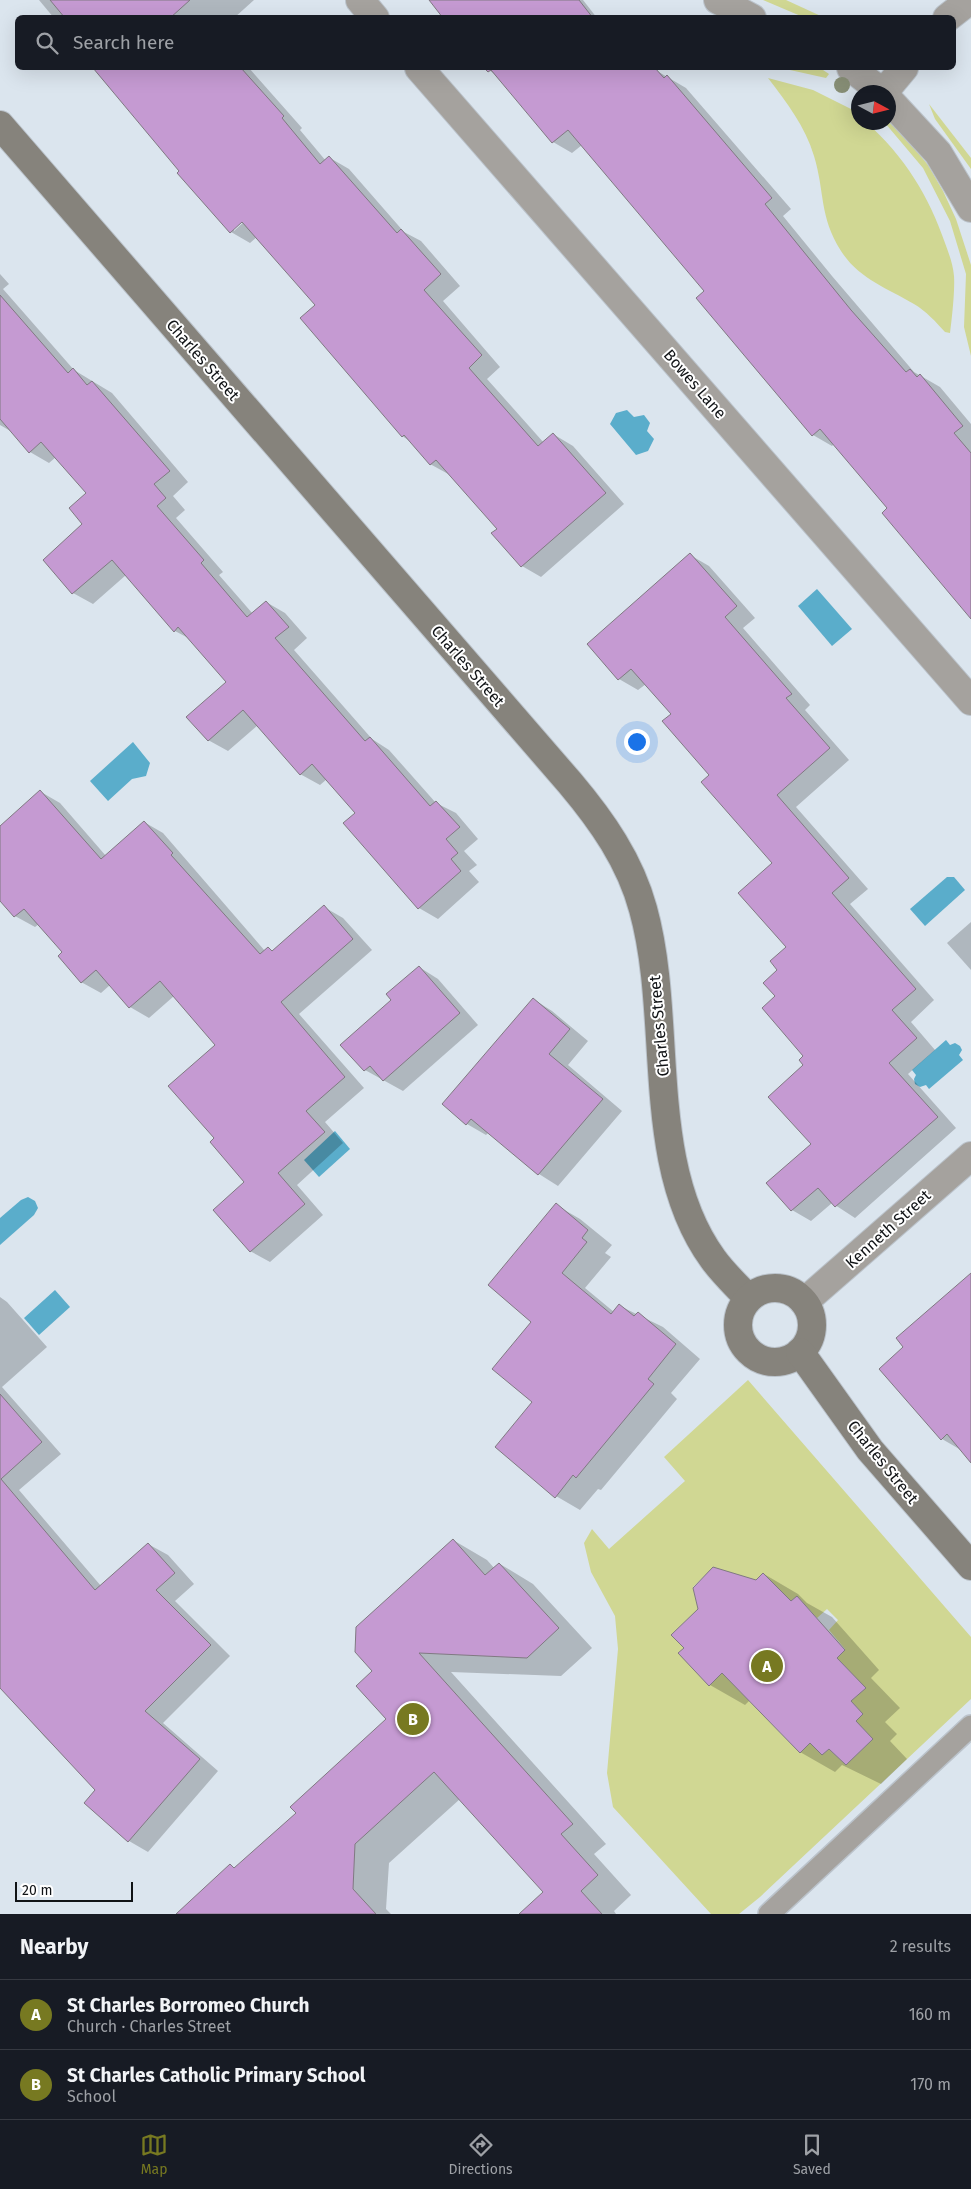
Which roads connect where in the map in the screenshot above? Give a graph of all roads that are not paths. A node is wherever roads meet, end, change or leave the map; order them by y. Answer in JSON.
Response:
{"nodes":[{"id":1,"x":360,"y":0,"type":"edge"},
{"id":2,"x":718,"y":0,"type":"edge"},
{"id":3,"x":970,"y":0,"type":"edge"},
{"id":4,"x":372,"y":15,"type":"edge"},
{"id":5,"x":746,"y":15,"type":"edge"},
{"id":6,"x":951,"y":15,"type":"edge"},
{"id":7,"x":421,"y":70,"type":"edge"},
{"id":8,"x":854,"y":70,"type":"edge"},
{"id":9,"x":902,"y":70,"type":"edge"},
{"id":10,"x":874,"y":85,"type":"edge"},
{"id":11,"x":889,"y":85,"type":"edge"},
{"id":12,"x":896,"y":108,"type":"edge"},
{"id":13,"x":0,"y":125,"type":"edge"},
{"id":14,"x":971,"y":208,"type":"edge"},
{"id":15,"x":971,"y":701,"type":"edge"},
{"id":16,"x":971,"y":1156,"type":"edge"},
{"id":17,"x":748,"y":1298,"type":"junction"},
{"id":18,"x":804,"y":1302,"type":"junction"},
{"id":19,"x":800,"y":1352,"type":"junction"},
{"id":20,"x":971,"y":1566,"type":"edge"},
{"id":21,"x":971,"y":1726,"type":"edge"},
{"id":22,"x":769,"y":1914,"type":"edge"}],
"edges":[{"from":1,"to":4,"type":"street"},
{"from":2,"to":5,"type":"street"},
{"from":3,"to":6,"type":"street"},
{"from":7,"to":15,"type":"street","name":"Bowes Lane"},
{"from":8,"to":10,"type":"street"},
{"from":9,"to":11,"type":"street"},
{"from":12,"to":14,"type":"street"},
{"from":13,"to":17,"type":"street","name":"Charles Street"},
{"from":16,"to":18,"type":"street","name":"Kenneth Street"},
{"from":17,"to":18,"type":"street"},
{"from":17,"to":19,"type":"street"},
{"from":18,"to":19,"type":"street"},
{"from":19,"to":20,"type":"street","name":"Charles Street"},
{"from":21,"to":22,"type":"lane"}]}
